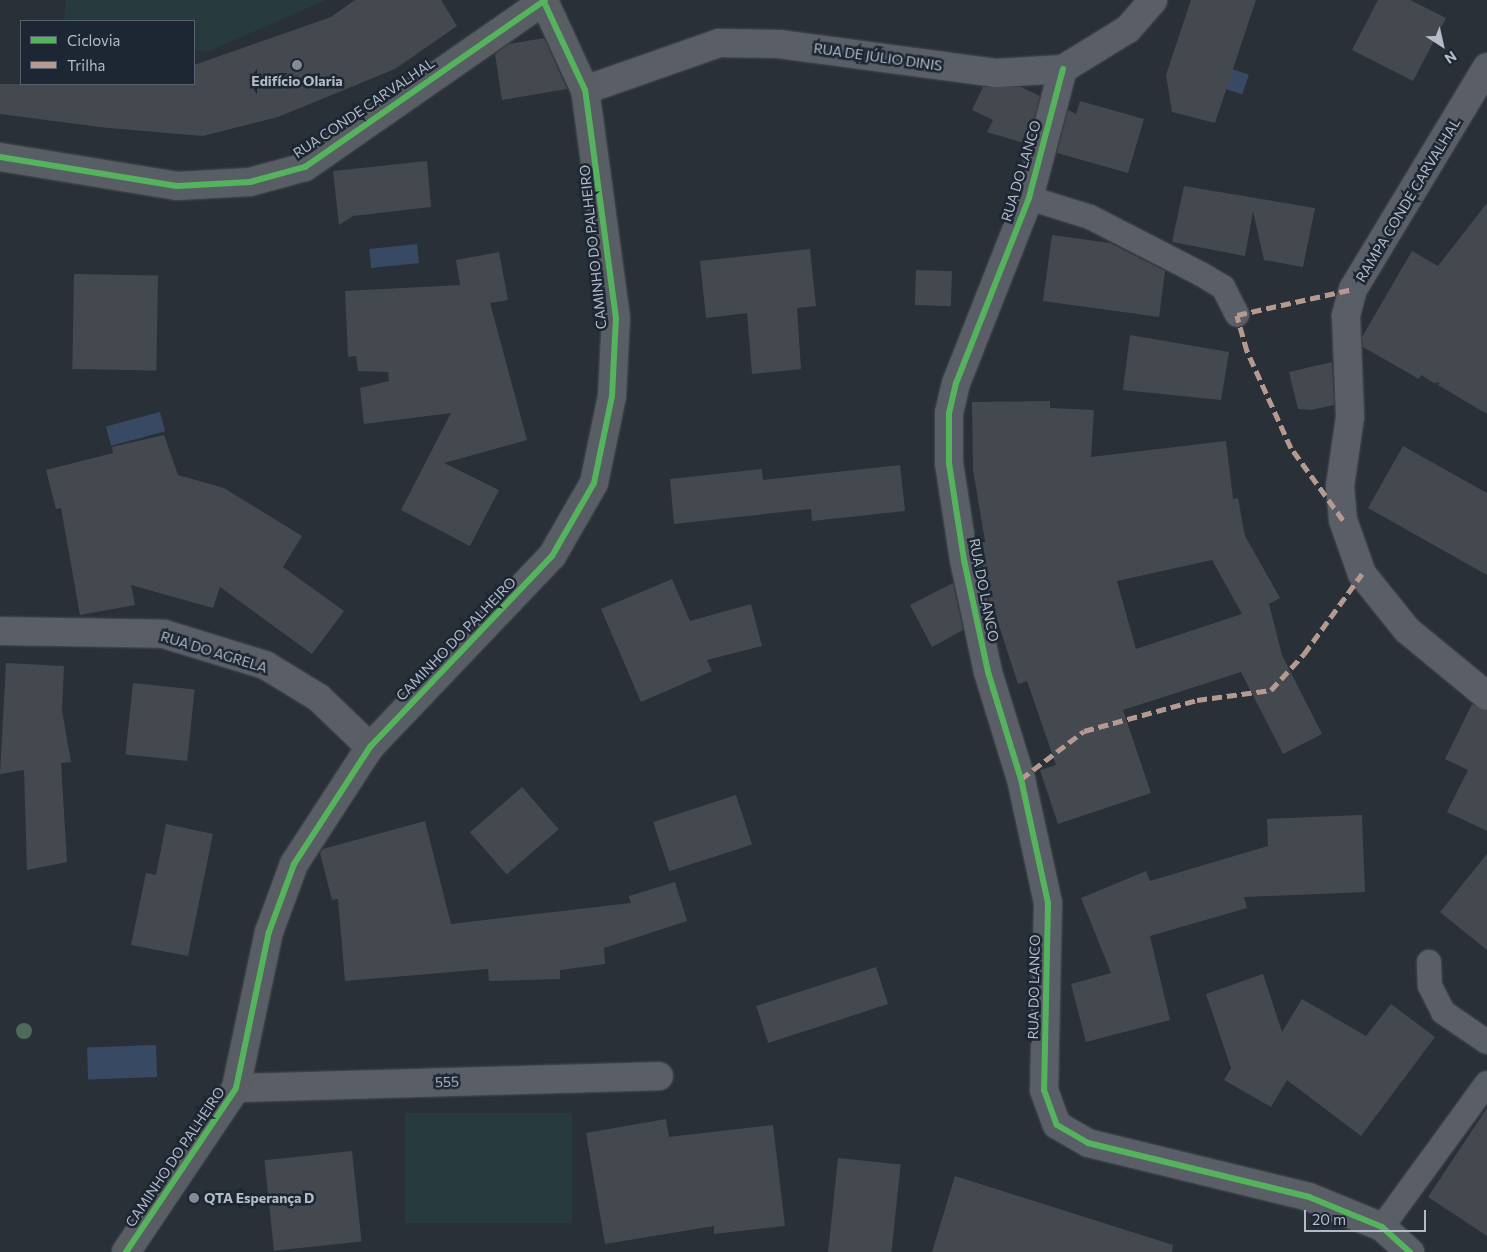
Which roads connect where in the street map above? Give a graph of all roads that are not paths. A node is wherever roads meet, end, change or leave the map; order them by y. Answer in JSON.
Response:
{"nodes":[{"id":1,"x":544,"y":0,"type":"edge"},
{"id":2,"x":1153,"y":0,"type":"edge"},
{"id":3,"x":1487,"y":67,"type":"edge"},
{"id":4,"x":1063,"y":69,"type":"junction"},
{"id":5,"x":585,"y":90,"type":"junction"},
{"id":6,"x":0,"y":157,"type":"edge"},
{"id":7,"x":1029,"y":198,"type":"junction"},
{"id":8,"x":1237,"y":315,"type":"dead end"},
{"id":9,"x":0,"y":631,"type":"edge"},
{"id":10,"x":1487,"y":696,"type":"edge"},
{"id":11,"x":370,"y":747,"type":"junction"},
{"id":12,"x":1429,"y":962,"type":"dead end"},
{"id":13,"x":1487,"y":1042,"type":"edge"},
{"id":14,"x":659,"y":1076,"type":"dead end"},
{"id":15,"x":1487,"y":1083,"type":"edge"},
{"id":16,"x":236,"y":1088,"type":"junction"},
{"id":17,"x":1382,"y":1228,"type":"junction"},
{"id":18,"x":126,"y":1252,"type":"edge"},
{"id":19,"x":1410,"y":1252,"type":"edge"}],
"edges":[{"from":1,"to":5,"type":"street","name":"CAMINHO DO PALHEIRO"},
{"from":1,"to":6,"type":"street","name":"RUA CONDE CARVALHAL"},
{"from":2,"to":4,"type":"street","name":"RUA DE JÚLIO DINIS"},
{"from":3,"to":10,"type":"street","name":"RAMPA CONDE CARVALHAL"},
{"from":4,"to":5,"type":"street","name":"RUA DE JÚLIO DINIS"},
{"from":4,"to":7,"type":"street","name":"RUA DO LANCO"},
{"from":5,"to":11,"type":"street","name":"CAMINHO DO PALHEIRO"},
{"from":7,"to":8,"type":"lane"},
{"from":7,"to":17,"type":"street","name":"RUA DO LANCO"},
{"from":9,"to":11,"type":"street","name":"RUA DO AGRELA"},
{"from":11,"to":16,"type":"street","name":"CAMINHO DO PALHEIRO"},
{"from":12,"to":13,"type":"lane"},
{"from":14,"to":16,"type":"street","name":"555"},
{"from":15,"to":17,"type":"lane"},
{"from":16,"to":18,"type":"street","name":"CAMINHO DO PALHEIRO"},
{"from":17,"to":19,"type":"street"}]}
